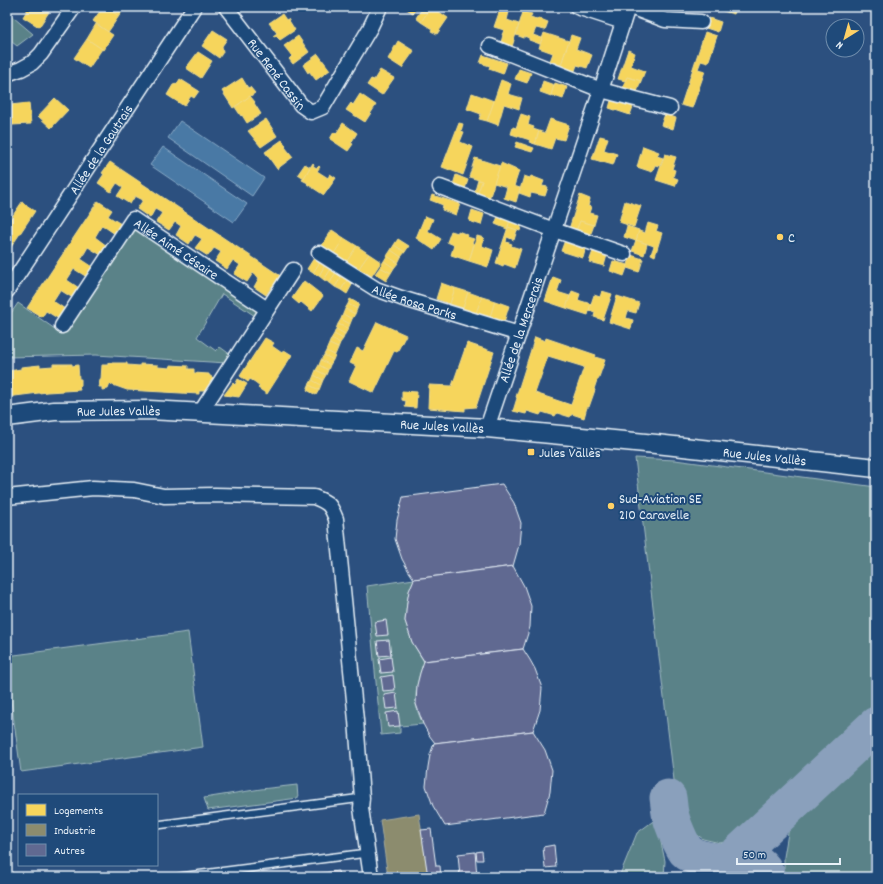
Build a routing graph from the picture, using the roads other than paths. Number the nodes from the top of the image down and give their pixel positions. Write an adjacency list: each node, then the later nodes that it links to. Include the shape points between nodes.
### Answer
1 (74, 7): 10 (street, via 41,54 27,66)
2 (194, 7): 18 (street, Allée de la Gautrais)
3 (226, 7): 4 (street, Rue René Cassin, via 301,104 311,112 323,107)
4 (380, 7)
5 (577, 7): 7 (street)
6 (629, 7): 7 (street, Allée de la Mercerais); 8 (street, Allée de la Mercerais, via 665,20)
7 (623, 22): 11 (street, Allée de la Mercerais)
8 (701, 22)
9 (490, 46): 11 (street)
10 (7, 74)
11 (601, 90): 12 (street); 14 (street, Allée de la Mercerais)
12 (670, 108)
13 (440, 187): 14 (street)
14 (554, 230): 16 (street); 21 (street, Allée de la Mercerais)
15 (319, 253): 21 (street, Allée Rosa Parks, via 376,289)
16 (624, 254)
17 (293, 270): 19 (street)
18 (7, 291)
19 (267, 309): 20 (street, Allée Aimé Césaire, via 134,219); 22 (street)
20 (62, 326)
21 (519, 334): 24 (street, Allée de la Mercerais)
22 (200, 413): 23 (street, Rue Jules Vallès, via 149,410 54,411); 24 (street, Rue Jules Vallès)
23 (7, 417)
24 (487, 428): 25 (street, Rue Jules Vallès)
25 (876, 468)
26 (7, 497): 27 (street, via 93,488 134,490 164,496 314,497 332,507 338,533)
27 (362, 798): 28 (lane); 29 (street, via 361,808)
28 (158, 825)
29 (368, 853): 30 (lane); 31 (street)
30 (180, 877)
31 (371, 877)

